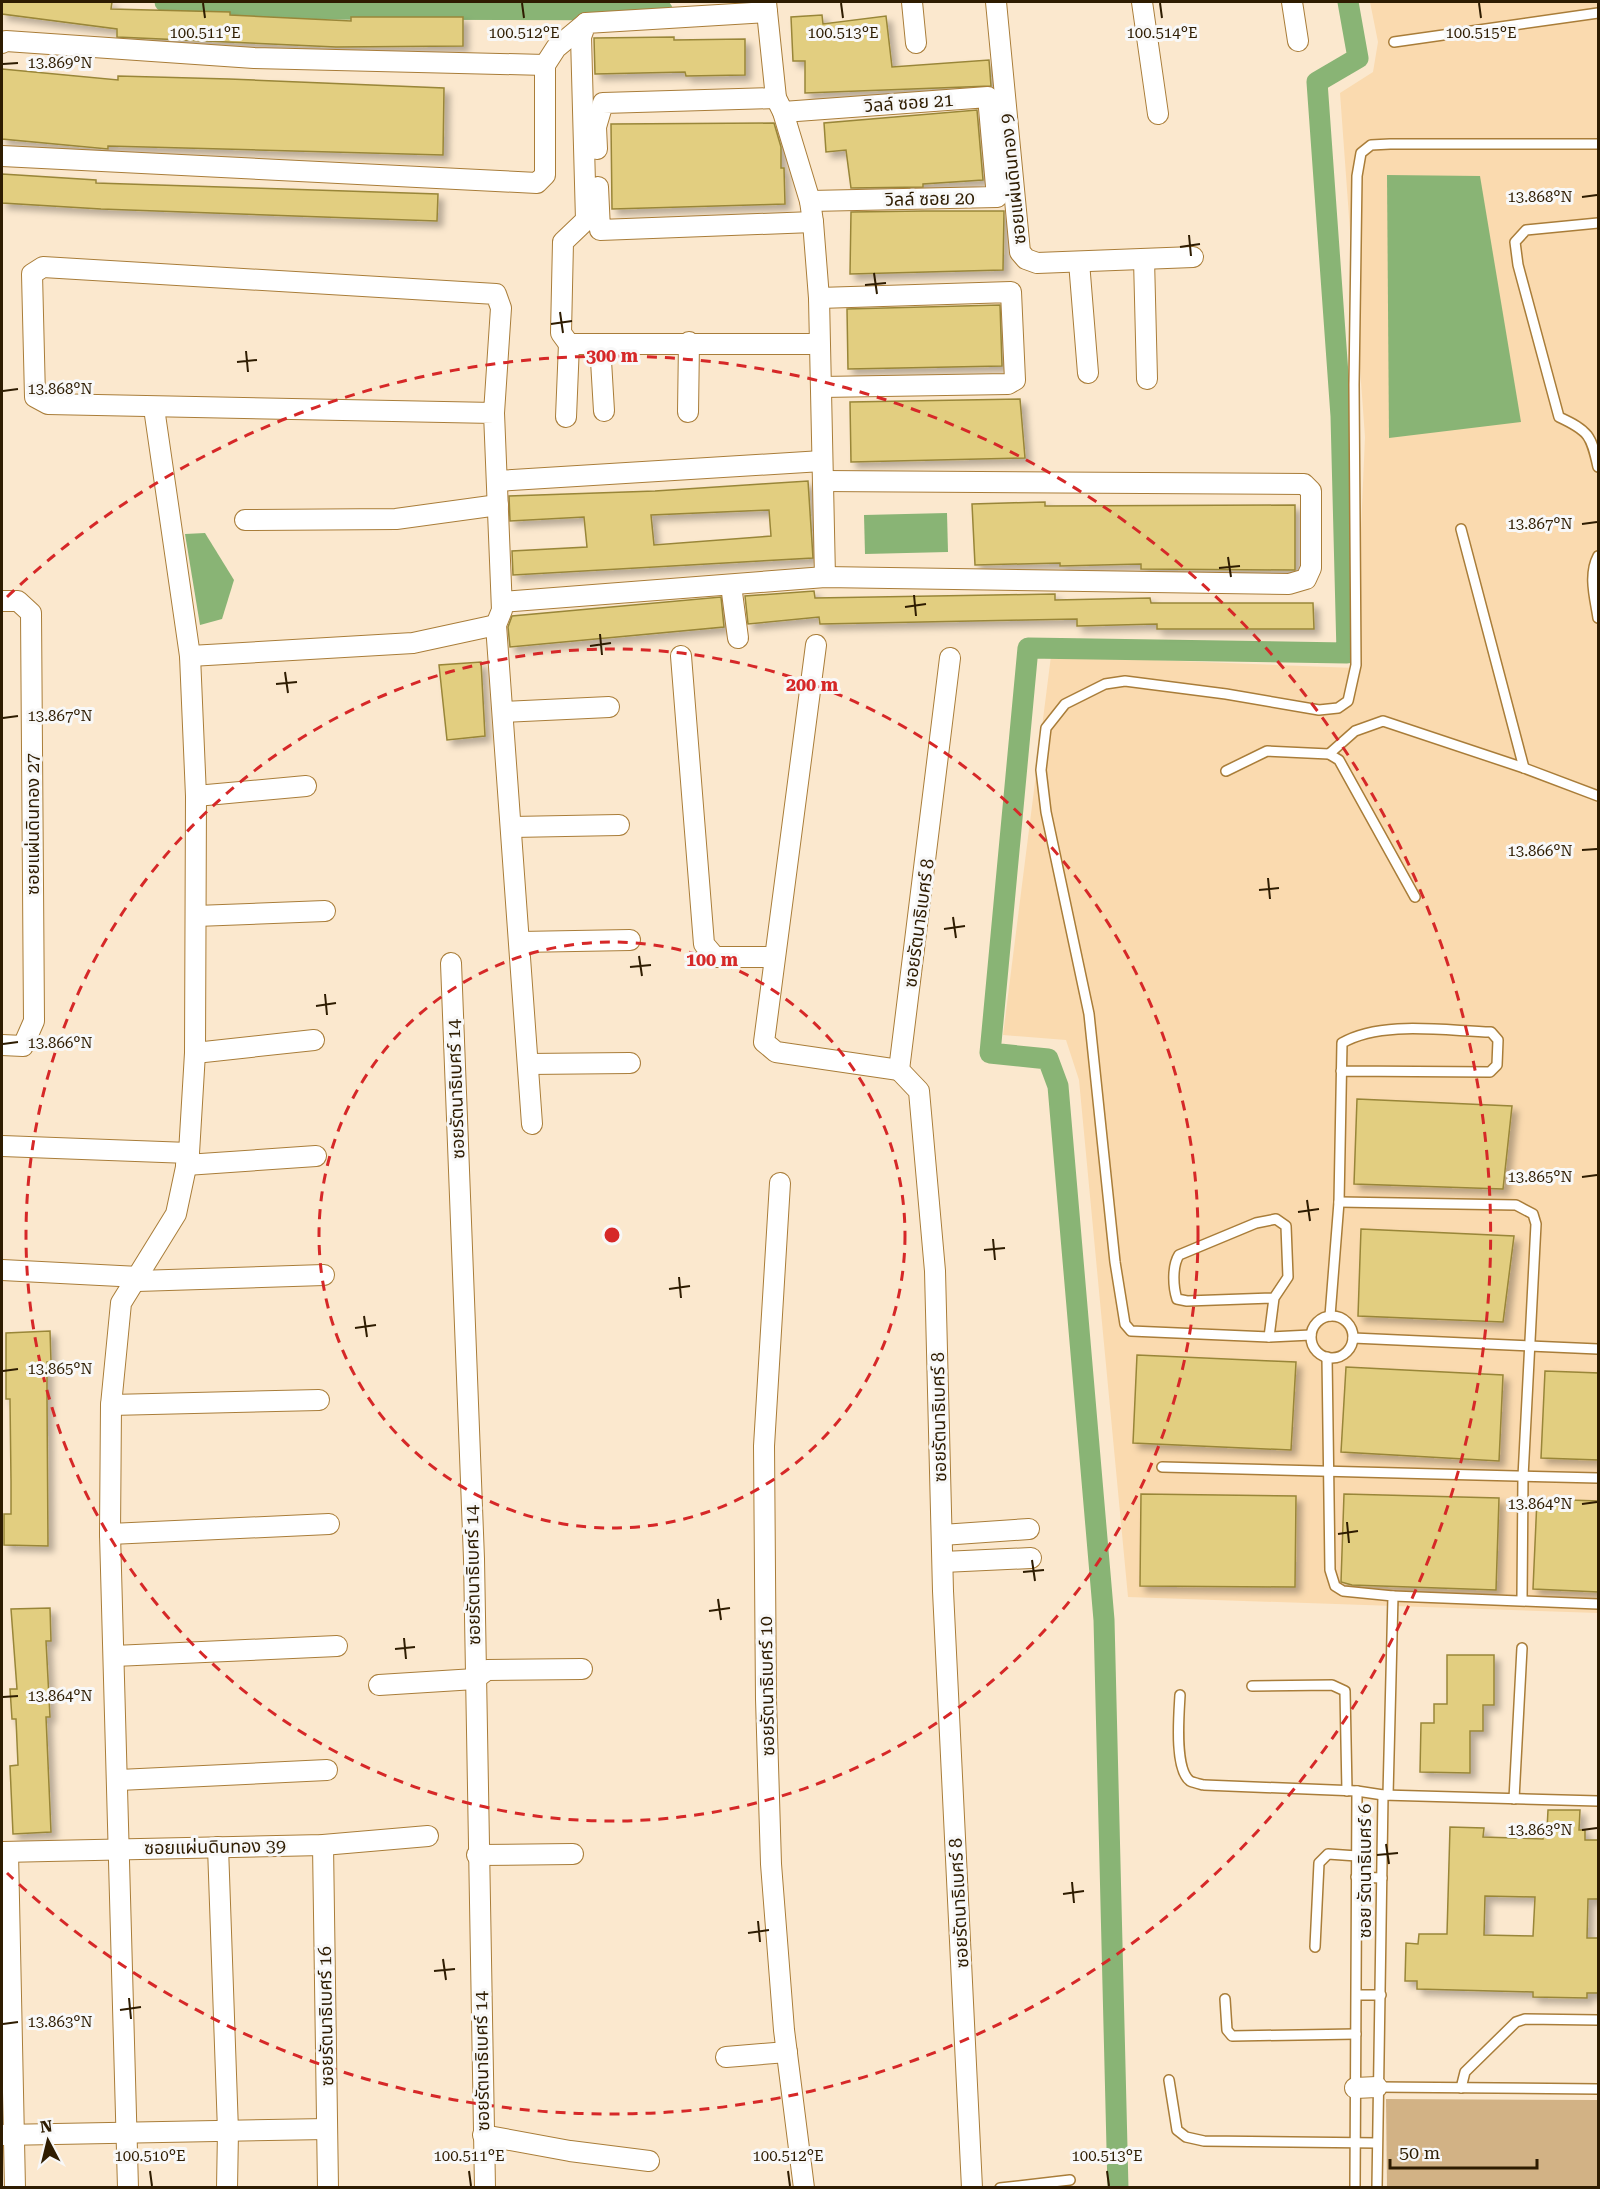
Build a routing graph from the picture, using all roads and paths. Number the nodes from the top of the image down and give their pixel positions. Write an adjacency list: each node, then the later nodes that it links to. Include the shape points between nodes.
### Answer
1 (912, 2): 11 (street)
2 (996, 2): 23 (street, ซอยแผ่นดินทอง 9, via 1020,252 1036,263)
3 (1142, 2): 14 (street)
4 (1292, 2): 8 (street)
5 (766, 7): 7 (street); 13 (street)
6 (1599, 13): 9 (lane)
7 (586, 23): 12 (street, via 556,48); 26 (street, via 581,37 586,220 563,242 561,333)
8 (1298, 41)
9 (1394, 42)
10 (2, 43): 12 (street, via 254,58)
11 (916, 43)
12 (545, 65): 17 (street, via 545,175 537,183)
13 (779, 105): 16 (street, วิลล์ ซอย 21, via 988,97); 18 (street); 19 (street, via 603,104 596,127 600,230)
14 (1158, 114)
15 (1599, 144): 91 (lane, via 1390,144 1371,145 1361,153 1357,177 1354,385 1356,665 1348,701 1338,708 1319,710 1125,681 1105,684 1065,704 1046,728 1041,770 1046,812 1089,1014 1125,1324 1131,1331)
16 (992, 145): 18 (street, วิลล์ ซอย 20, via 998,197)
17 (2, 156)
18 (810, 201): 19 (street)
19 (813, 222): 24 (street)
20 (1599, 223): 37 (lane, via 1526,230 1515,242 1559,417 1582,428 1592,439)
21 (1193, 257): 22 (street, ซอยแผ่นดินทอง 9)
22 (1144, 259): 23 (street, ซอยแผ่นดินทอง 9); 30 (street)
23 (1079, 262): 29 (street)
24 (819, 298): 31 (street); 31 (street, via 1011,292 1016,380 1008,384)
25 (689, 342): 27 (street); 28 (street); 34 (street)
26 (569, 344): 27 (street); 36 (street)
27 (600, 344): 33 (street)
28 (810, 344)
29 (1088, 373)
30 (1147, 379)
31 (821, 387): 38 (street)
32 (154, 408): 35 (street); 35 (street, via 48,405 35,397 32,274 43,267 496,294 501,308); 52 (street)
33 (604, 411)
34 (688, 412)
35 (494, 413): 39 (street)
36 (567, 417)
37 (1599, 467)
38 (823, 471): 39 (street); 44 (street); 44 (street, via 1304,484 1311,491 1311,568 1306,579 1289,584)
39 (496, 481): 40 (street)
40 (498, 505): 41 (street, via 396,519); 47 (street)
41 (245, 520)
42 (1461, 530): 58 (lane)
43 (1599, 556): 48 (lane, via 1593,566)
44 (825, 577): 45 (street)
45 (731, 585): 47 (street); 50 (street)
46 (2, 601): 73 (street, ซอยแผ่นดินทอง 27, via 18,601 31,613 34,1021 23,1046)
47 (502, 602): 49 (street)
48 (1599, 618)
49 (496, 626): 52 (street, via 413,643); 56 (street)
50 (738, 638)
51 (816, 645): 70 (street)
52 (190, 656): 61 (street)
53 (681, 656): 70 (street, via 704,944 715,957)
54 (950, 658): 77 (street, ซอยรัตนาธิเบศร์ 8)
55 (609, 707): 56 (street)
56 (504, 712): 64 (street)
57 (1329, 754): 58 (lane, via 1355,731 1383,721); 59 (lane, via 1267,751); 65 (lane, via 1339,760)
58 (1524, 768): 62 (lane)
59 (1226, 771)
60 (306, 786): 61 (street)
61 (196, 796): 67 (street)
62 (1599, 796)
63 (620, 825): 64 (street)
64 (512, 827): 69 (street)
65 (1415, 897)
66 (325, 911): 67 (street)
67 (196, 916): 74 (street)
68 (630, 940): 69 (street)
69 (520, 942): 76 (street)
70 (774, 957): 77 (street, via 764,1042 776,1052)
71 (451, 963): 115 (street, ซอยรัตนาธิเบศร์ 14, via 474,1559)
72 (314, 1040): 74 (street)
73 (2, 1045)
74 (195, 1053): 82 (street)
75 (630, 1063): 76 (street)
76 (528, 1064): 79 (street)
77 (899, 1070): 105 (street, ซอยรัตนาธิเบศร์ 8, via 919,1090 935,1271)
78 (1341, 1071): 78 (lane, via 1490,1072 1497,1065 1498,1040 1491,1032 1381,1029 1342,1042); 84 (lane)
79 (532, 1124)
80 (2, 1146): 82 (street)
81 (315, 1156): 82 (street)
82 (188, 1159): 87 (street, via 176,1214)
83 (780, 1183): 142 (street, ซอยรัตนาธิเบศร์ 10, via 764,1469 771,1863)
84 (1339, 1202): 89 (lane); 93 (lane, via 1516,1205 1533,1214 1536,1224)
85 (2, 1270): 87 (street)
86 (324, 1275): 87 (street)
87 (138, 1279): 97 (street, via 121,1303)
88 (1274, 1298): 88 (lane, via 1288,1277 1289,1268 1286,1226 1276,1219 1256,1223 1179,1255 1176,1260 1177,1299); 91 (lane)
89 (1330, 1316): 90 (lane, via 1317,1322); 92 (lane, via 1344,1320 1353,1331)
90 (1311, 1335): 91 (lane); 95 (lane, via 1315,1349)
91 (1269, 1337)
92 (1353, 1338): 93 (lane); 95 (lane, via 1347,1352)
93 (1531, 1345): 94 (lane); 100 (lane)
94 (1599, 1349)
95 (1327, 1357): 99 (lane)
96 (319, 1400): 97 (street)
97 (111, 1405): 104 (street)
98 (1162, 1467): 99 (lane)
99 (1330, 1470): 100 (lane); 108 (lane, via 1327,1532 1335,1586 1343,1591)
100 (1523, 1476): 101 (lane); 109 (lane)
101 (1599, 1478)
102 (329, 1524): 104 (street)
103 (1029, 1529): 105 (street)
104 (110, 1534): 113 (street)
105 (942, 1535): 107 (street, ซอยรัตนาธิเบศร์ 8)
106 (1031, 1557): 107 (street)
107 (943, 1562): 164 (street, ซอยรัตนาธิเบศร์ 8)
108 (1393, 1596): 109 (lane); 123 (lane)
109 (1522, 1599): 110 (lane)
110 (1599, 1604)
111 (337, 1646): 113 (street)
112 (1522, 1648): 124 (lane)
113 (114, 1656): 120 (street)
114 (582, 1669): 115 (street, via 487,1670)
115 (475, 1679): 116 (street); 132 (street, ซอยรัตนาธิเบศร์ 14)
116 (379, 1685)
117 (1252, 1686): 121 (lane, via 1332,1685 1345,1691)
118 (1179, 1695): 121 (lane, via 1180,1752 1185,1774 1191,1781 1204,1785)
119 (327, 1770): 120 (street)
120 (119, 1780): 129 (street)
121 (1347, 1791): 122 (lane)
122 (1358, 1791): 123 (lane, ซอย รัตนาธิเบศร์ 6); 133 (lane, ซอย รัตนาธิเบศร์ 6)
123 (1385, 1795): 124 (lane); 135 (lane, ซอย รัตนาธิเบศร์ 6)
124 (1514, 1799): 125 (lane)
125 (1599, 1801)
126 (428, 1836): 127 (street, ซอยแผ่นดินทอง 39)
127 (322, 1845): 128 (street, ซอยแผ่นดินทอง 39); 149 (street, ซอยรัตนาธิเบศร์ 16)
128 (218, 1847): 129 (street, ซอยแผ่นดินทอง 39); 150 (street)
129 (120, 1849): 130 (street, ซอยแผ่นดินทอง 39); 151 (street)
130 (5, 1852): 152 (street)
131 (573, 1854): 132 (street)
132 (477, 1855): 153 (street, ซอยรัตนาธิเบศร์ 14)
133 (1357, 1856): 134 (lane, ซอย รัตนาธิเบศร์ 6); 136 (lane, via 1328,1854 1319,1863)
134 (1356, 1876): 135 (lane); 137 (lane, ซอย รัตนาธิเบศร์ 6)
135 (1382, 1878): 138 (lane, ซอย รัตนาธิเบศร์ 6)
136 (1315, 1947)
137 (1357, 1995): 138 (lane); 141 (lane, ซอย รัตนาธิเบศร์ 6)
138 (1381, 1995): 145 (lane, ซอย รัตนาธิเบศร์ 6)
139 (1225, 1999): 141 (lane, via 1227,2030 1232,2036)
140 (1599, 2020): 147 (lane, via 1516,2022 1465,2072)
141 (1356, 2034): 146 (lane, ซอย รัตนาธิเบศร์ 6)
142 (787, 2052): 143 (street); 163 (street, ซอยรัตนาธิเบศร์ 10)
143 (726, 2057)
144 (1169, 2080): 154 (lane, via 1177,2130 1186,2137 1204,2141)
145 (1377, 2086): 146 (street); 147 (lane); 155 (lane, ซอย รัตนาธิเบศร์ 6)
146 (1355, 2088): 154 (lane, ซอย รัตนาธิเบศร์ 6)
147 (1461, 2088): 148 (lane)
148 (1599, 2089)
149 (327, 2129): 150 (street); 161 (street, ซอยรัตนาธิเบศร์ 16)
150 (228, 2131): 151 (street); 160 (street)
151 (128, 2132): 152 (street); 159 (street)
152 (8, 2135): 158 (street)
153 (483, 2135): 156 (street); 162 (street, ซอยรัตนาธิเบศร์ 14)
154 (1355, 2142): 155 (lane); 166 (lane, ซอย รัตนาธิเบศร์ 6)
155 (1377, 2143): 167 (lane, ซอย รัตนาธิเบศร์ 6)
156 (649, 2161)
157 (1071, 2180): 165 (lane)
158 (15, 2187)
159 (128, 2187)
160 (227, 2187)
161 (328, 2187)
162 (485, 2187)
163 (804, 2187)
164 (972, 2187)
165 (1000, 2187)
166 (1355, 2187)
167 (1377, 2187)

